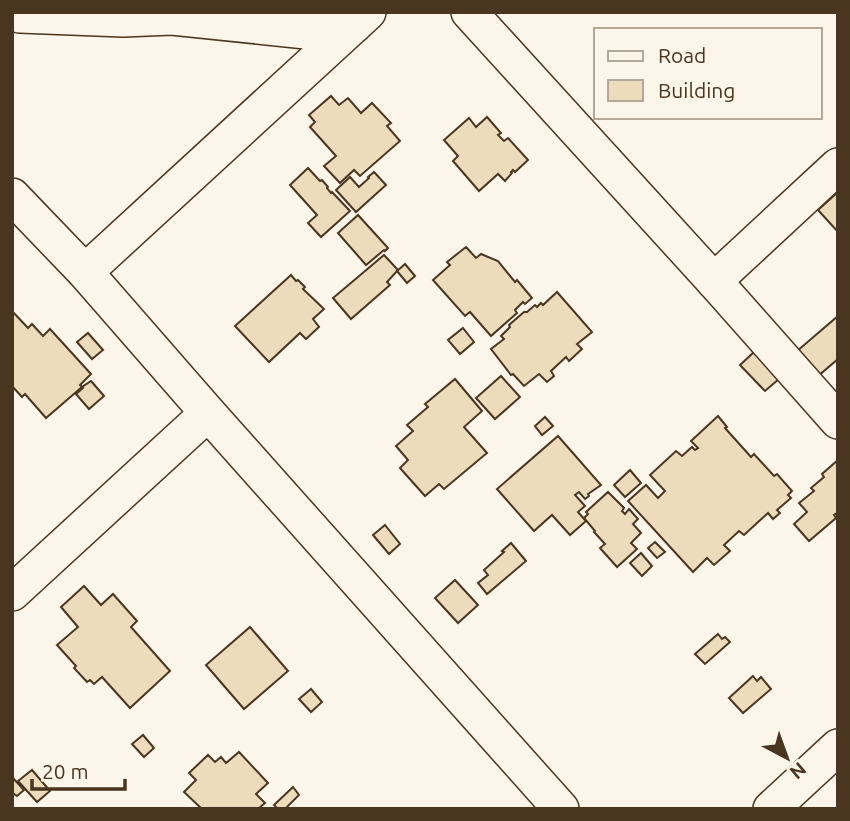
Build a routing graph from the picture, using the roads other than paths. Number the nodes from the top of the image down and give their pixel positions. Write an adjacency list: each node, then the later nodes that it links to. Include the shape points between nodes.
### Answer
1 (469, 12): 7 (street)
2 (20, 15): 3 (street, via 172,17 306,31)
3 (361, 19): 6 (street)
4 (838, 166): 7 (street)
5 (12, 196): 6 (street)
6 (85, 272): 8 (street)
7 (714, 281): 9 (street)
8 (208, 413): 10 (street); 12 (street)
9 (838, 421)
10 (12, 593)
11 (838, 747): 13 (street)
12 (561, 809)
13 (771, 809)

